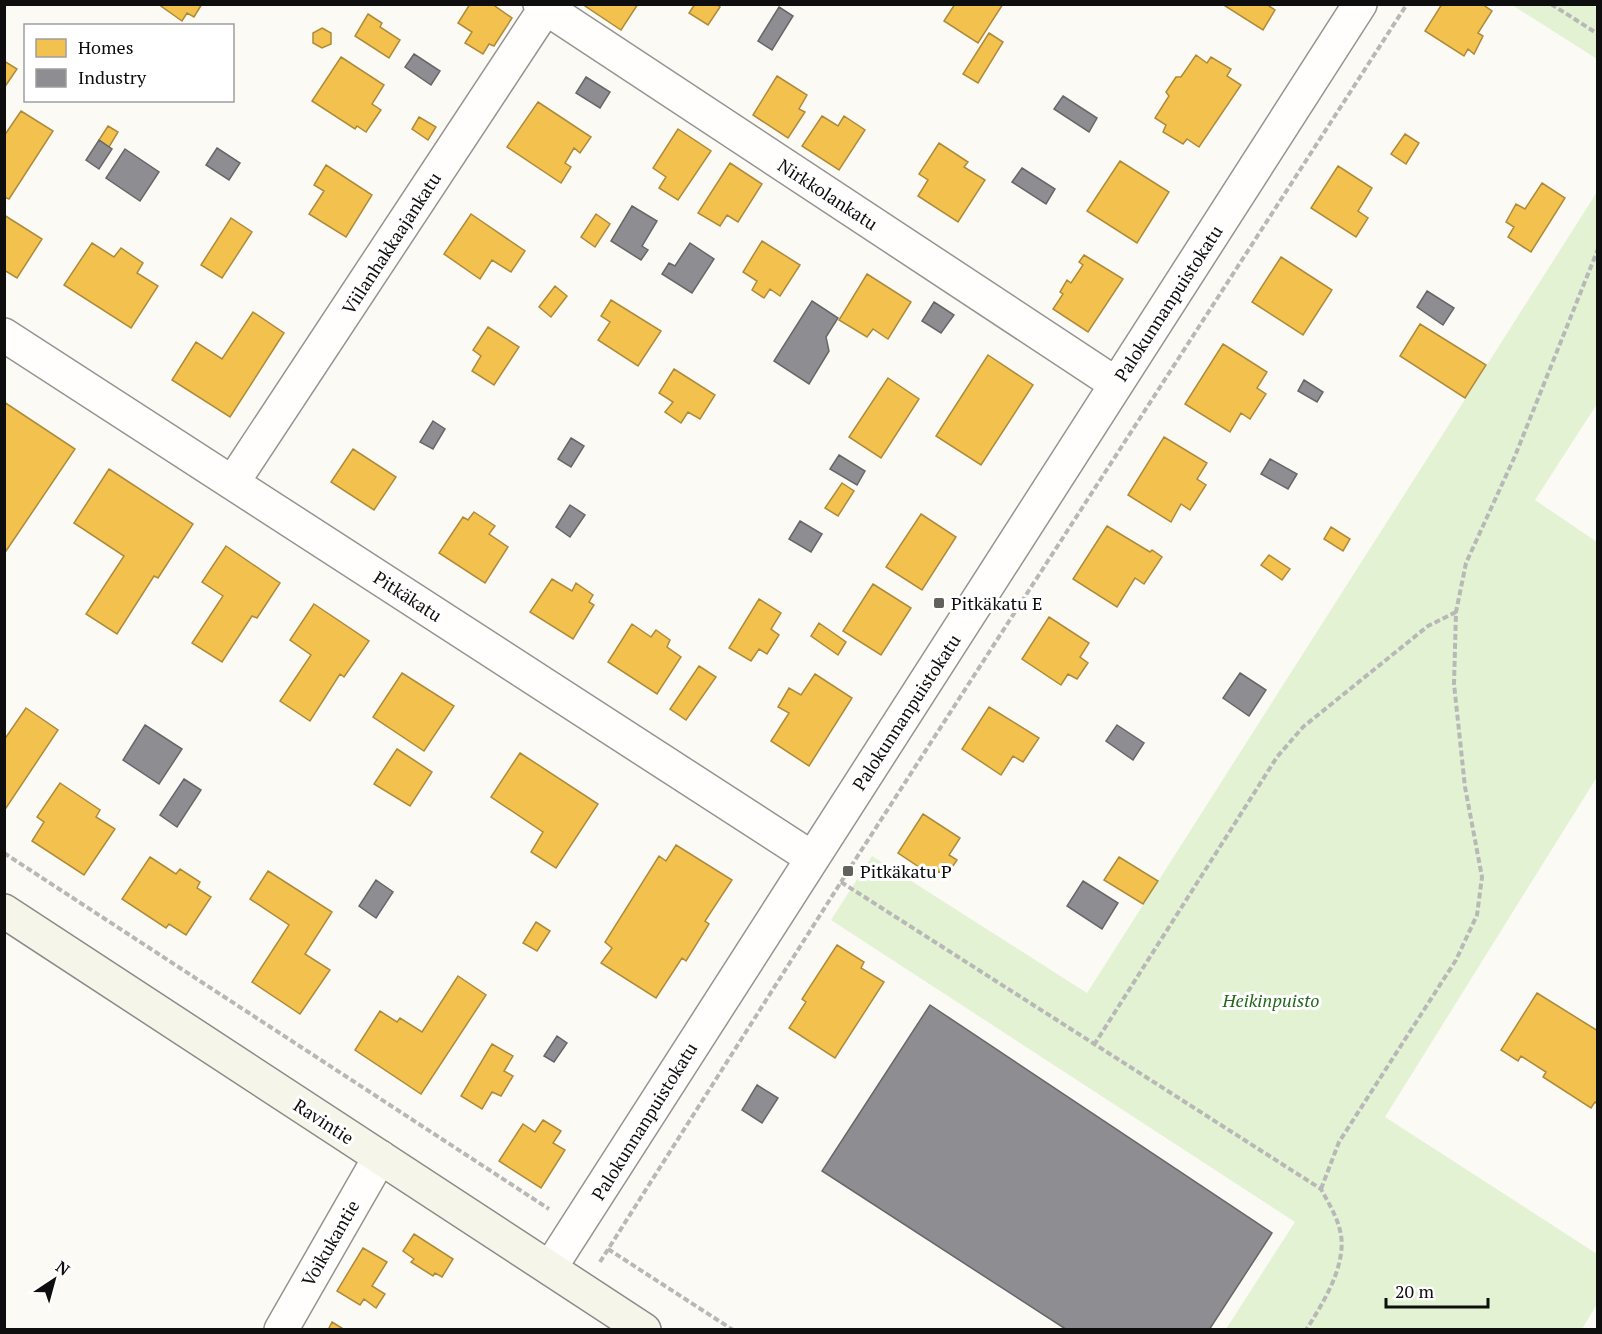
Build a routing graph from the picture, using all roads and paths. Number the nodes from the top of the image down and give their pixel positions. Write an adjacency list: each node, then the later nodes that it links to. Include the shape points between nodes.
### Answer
1 (1360, 4): 8 (street, Palokunnanpuistokatu)
2 (1407, 4): 13 (path)
3 (1551, 4): 5 (path)
4 (545, 6): 8 (street, Nirkkolankatu); 9 (street, Viilanhakkaajankatu)
5 (1598, 34)
6 (1598, 249): 10 (path, via 1515,456 1466,564)
7 (4, 335): 9 (street, Pitkäkatu)
8 (1116, 384): 12 (street, Palokunnanpuistokatu)
9 (233, 482): 12 (street, Pitkäkatu)
10 (1456, 612): 15 (path, via 1428,626 1312,720 1276,757); 17 (path, via 1454,684 1465,787 1482,878 1477,915 1456,960 1339,1142)
11 (4, 853): 18 (path)
12 (812, 858): 18 (street, Palokunnanpuistokatu)
13 (841, 882): 15 (path); 19 (path)
14 (4, 911): 16 (main road, Ravintie)
15 (1094, 1046): 17 (path)
16 (380, 1157): 20 (main road, Ravintie); 22 (street, Voikukantie)
17 (1321, 1189): 25 (path, via 1341,1237 1337,1266 1321,1306)
18 (577, 1227): 19 (path); 20 (street, Palokunnanpuistokatu)
19 (609, 1249): 21 (path); 24 (path)
20 (550, 1268): 21 (main road, Ravintie)
21 (583, 1289): 23 (main road, Ravintie)
22 (281, 1329)
23 (644, 1329)
24 (733, 1329)
25 (1306, 1329)

